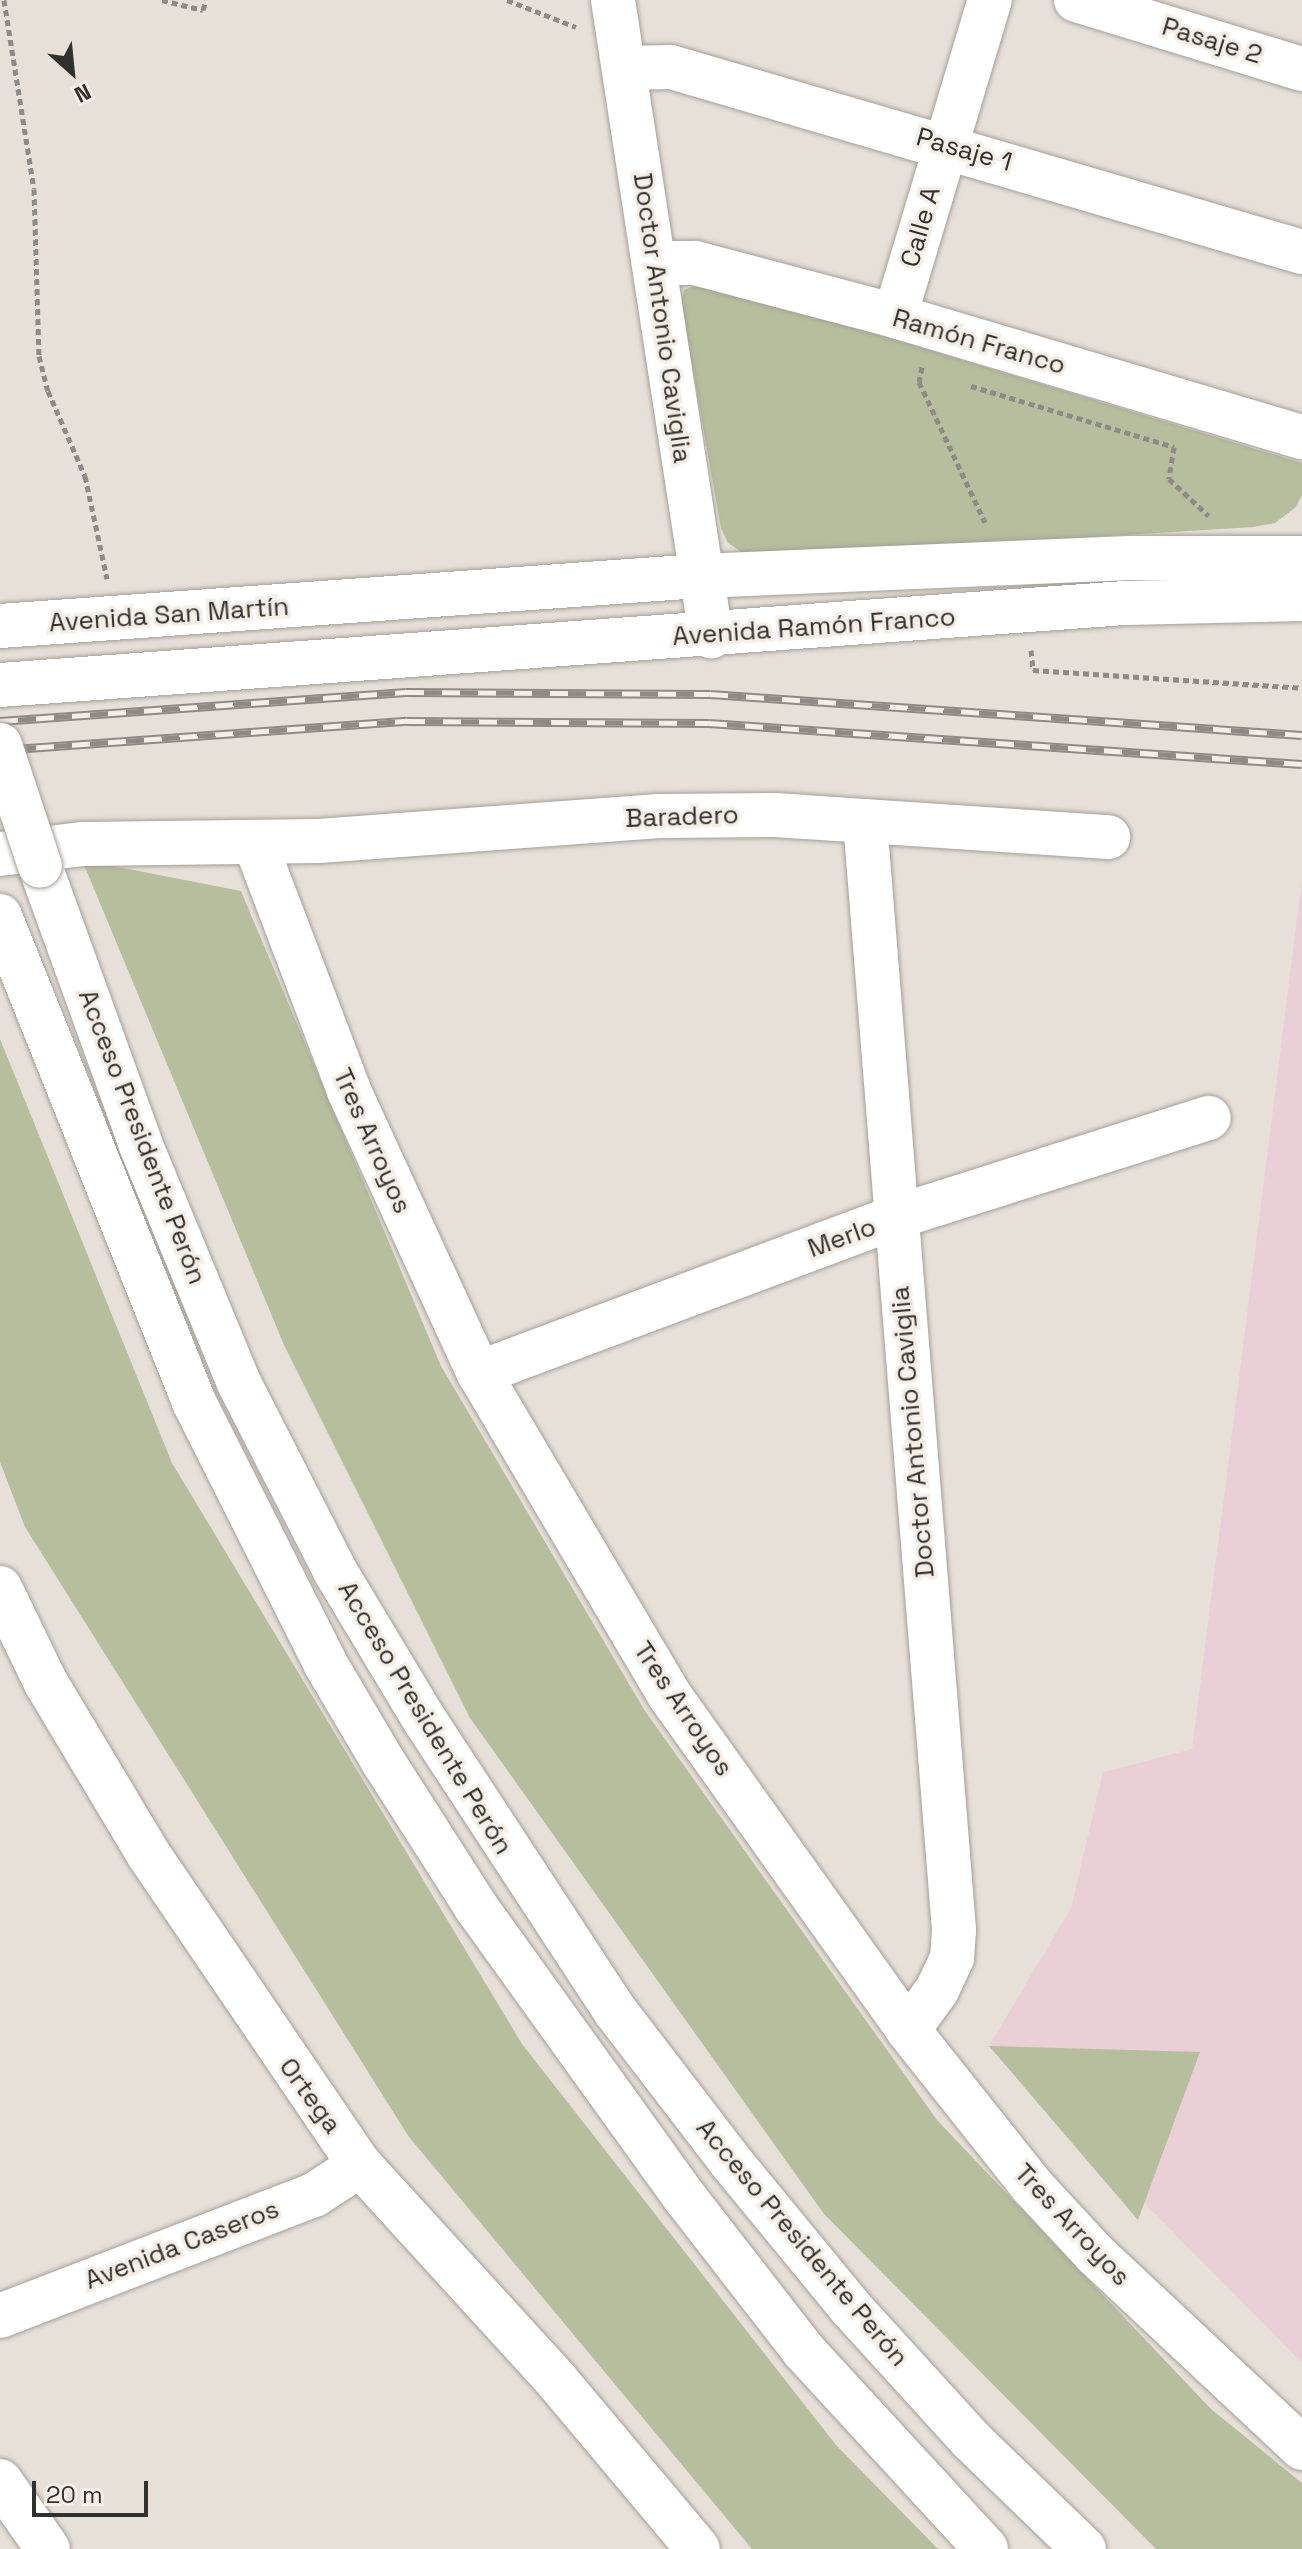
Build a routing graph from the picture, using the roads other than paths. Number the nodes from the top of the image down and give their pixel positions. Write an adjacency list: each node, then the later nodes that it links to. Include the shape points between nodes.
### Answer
1 (613, 0): 4 (main road, Doctor Antonio Caviglia)
2 (990, 0): 6 (main road, Calle A)
3 (1076, 0): 5 (main road, Pasaje 2)
4 (624, 68): 6 (main road, Pasaje 1, via 671,67); 8 (main road, Doctor Antonio Caviglia)
5 (1302, 69)
6 (945, 144): 7 (main road, Pasaje 1); 9 (main road, Calle A)
7 (1302, 252)
8 (654, 263): 9 (main road, Ramón Franco, via 695,263); 12 (main road, Doctor Antonio Caviglia)
9 (895, 316): 10 (main road, Ramón Franco)
10 (1302, 437)
11 (1302, 558): 12 (main road, Avenida Ramón Franco, via 1130,558)
12 (700, 576): 14 (main road, Avenida Ramón Franco); 17 (main road, Doctor Antonio Caviglia)
13 (1302, 599): 17 (main road, Avenida Ramón Franco, via 1199,599)
14 (338, 604): 15 (main road, Avenida San Martín)
15 (120, 618): 16 (main road, Avenida San Martín); 18 (main road)
16 (0, 626)
17 (711, 636): 18 (main road, Avenida Ramón Franco)
18 (124, 675): 19 (main road)
19 (0, 685)
20 (0, 745): 24 (main road, Acceso Presidente Perón, bridge)
21 (865, 821): 22 (main road, Baradero); 23 (main road, Baradero, via 659,816); 27 (main road, Doctor Antonio Caviglia)
22 (1108, 837)
23 (255, 843): 24 (main road, Baradero, via 83,844); 28 (main road, Tres Arroyos, via 349,1091)
24 (20, 860): 38 (main road, Acceso Presidente Perón, via 239,1383 335,1571 424,1719 616,2012 731,2162 850,2307 951,2418)
25 (0, 916): 37 (main road, Acceso Presidente Perón, via 194,1402 325,1663 384,1763 476,1907 686,2199 804,2351)
26 (1209, 1118): 27 (main road, Merlo)
27 (896, 1217): 28 (main road, Merlo); 30 (main road, Doctor Antonio Caviglia, via 954,1930 952,1958 942,1980)
28 (479, 1373): 30 (main road, Tres Arroyos, via 670,1696)
29 (0, 1588): 31 (main road, Ortega, via 46,1683 149,1855)
30 (908, 2030): 33 (main road, Tres Arroyos, via 1032,2186 1095,2254)
31 (360, 2165): 32 (main road, Avenida Caseros, via 314,2195); 36 (main road, Ortega, via 557,2381)
32 (0, 2316)
33 (1302, 2448)
34 (0, 2481): 35 (main road)
35 (48, 2549)
36 (698, 2549)
37 (986, 2549)
38 (1084, 2549)

